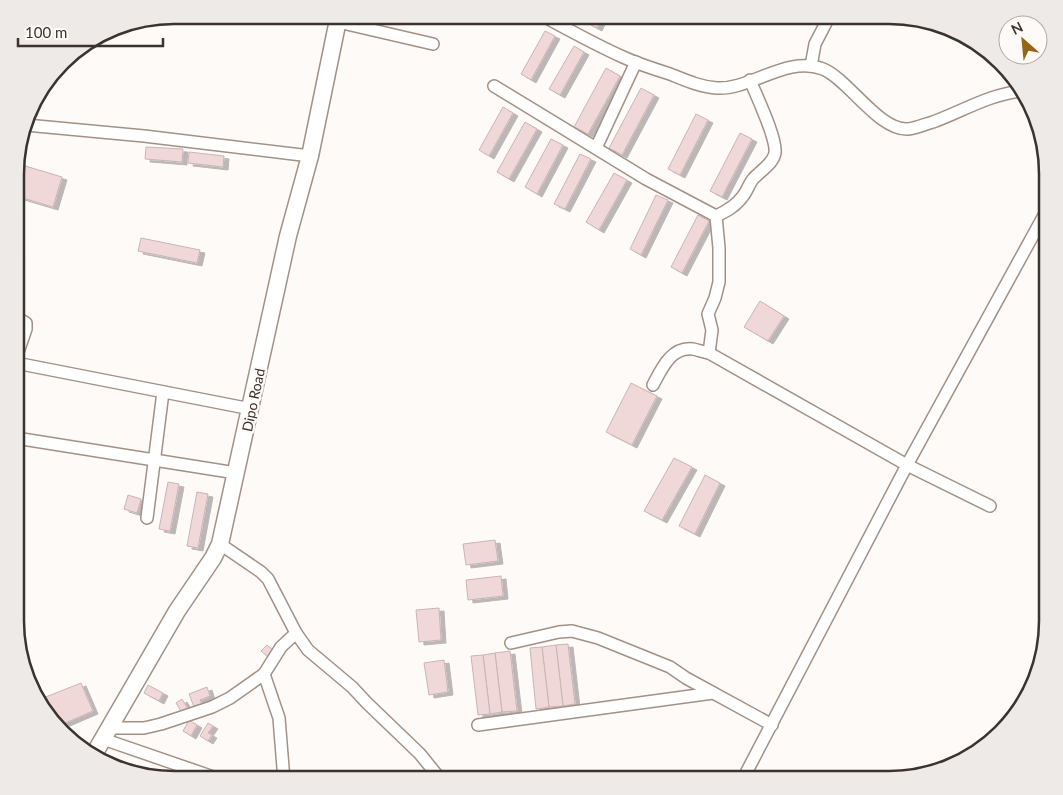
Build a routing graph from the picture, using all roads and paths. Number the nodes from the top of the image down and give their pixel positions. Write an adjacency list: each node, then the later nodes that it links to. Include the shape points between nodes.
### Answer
1 (338, 24): 12 (main road, Dipo Road)
2 (358, 24): 5 (street)
3 (558, 24): 6 (street)
4 (825, 24): 7 (street, via 815,44)
5 (433, 44)
6 (636, 62): 8 (street, via 703,86 718,88); 11 (street)
7 (811, 66): 8 (street, via 792,66); 9 (street, via 833,75 873,112 906,129 951,115 988,98)
8 (750, 80): 13 (street, via 770,130 775,153 742,198 732,208)
9 (1015, 92)
10 (32, 126): 12 (street)
11 (596, 148): 11 (street, via 524,103 494,86 511,96); 13 (street)
12 (310, 156): 21 (main road, Dipo Road, via 288,236)
13 (716, 216): 17 (street, via 719,282 708,314 712,330)
14 (1039, 224): 24 (street)
15 (24, 322): 16 (street)
16 (24, 335)
17 (708, 354): 19 (street, via 690,348 676,353 661,367); 24 (street)
18 (24, 365): 20 (street)
19 (653, 385)
20 (163, 392): 21 (street); 23 (street)
21 (251, 409): 25 (main road, Dipo Road)
22 (24, 439): 23 (street)
23 (154, 460): 25 (street); 27 (street)
24 (907, 465): 26 (street); 33 (street)
25 (236, 473): 28 (main road, Dipo Road)
26 (990, 506)
27 (146, 518)
28 (220, 544): 29 (street, via 268,579); 35 (main road, Dipo Road)
29 (296, 633): 31 (street, via 281,647); 39 (street, via 308,650 352,687)
30 (511, 643): 32 (street, via 572,631 670,667)
31 (264, 674): 35 (street, via 212,707 161,724); 38 (street, via 279,718)
32 (713, 693): 33 (street); 34 (street)
33 (772, 725): 40 (street)
34 (478, 726)
35 (106, 733): 36 (main road, Dipo Road); 37 (street)
36 (96, 750)
37 (200, 771)
38 (283, 771)
39 (434, 771)
40 (747, 771)

